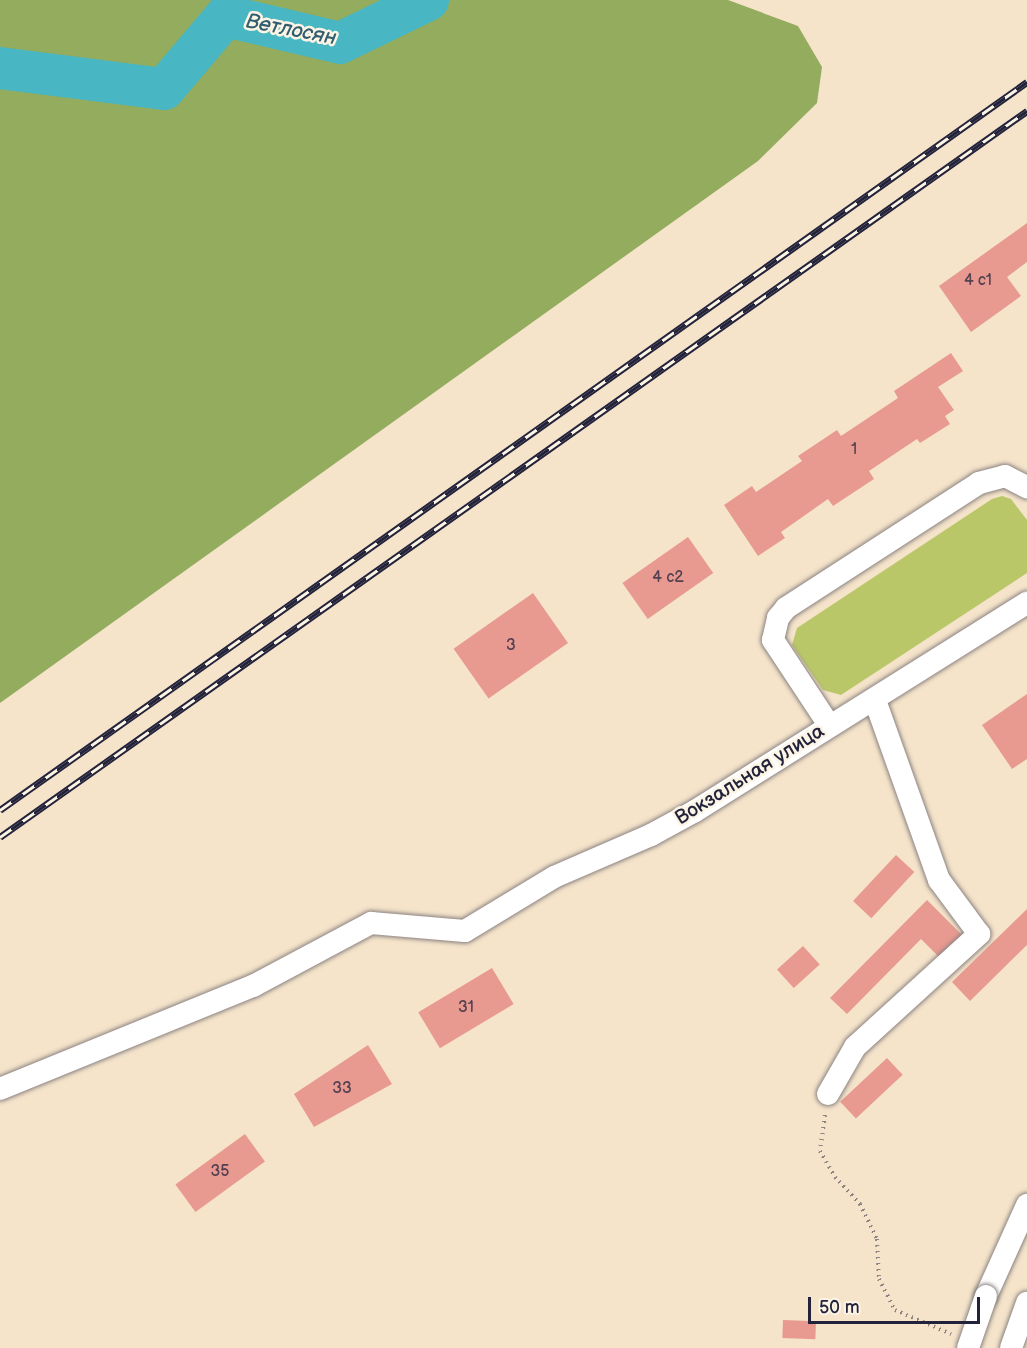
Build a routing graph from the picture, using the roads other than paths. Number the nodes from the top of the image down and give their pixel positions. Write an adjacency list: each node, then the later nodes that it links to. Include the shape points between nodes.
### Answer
1 (1027, 488): 4 (street, via 1005,476 979,483 786,608 778,618 773,640)
2 (1027, 603): 3 (street, Вокзальная улица)
3 (875, 700): 4 (street, Вокзальная улица); 6 (street, via 939,880 979,934 855,1047)
4 (829, 725): 5 (street, Вокзальная улица, via 695,811 651,835 554,877 465,931 371,923 253,986)
5 (0, 1089)
6 (828, 1094)
7 (1027, 1204): 9 (street, bridge)
8 (1026, 1306): 10 (street)
9 (965, 1343)
10 (1011, 1348)

